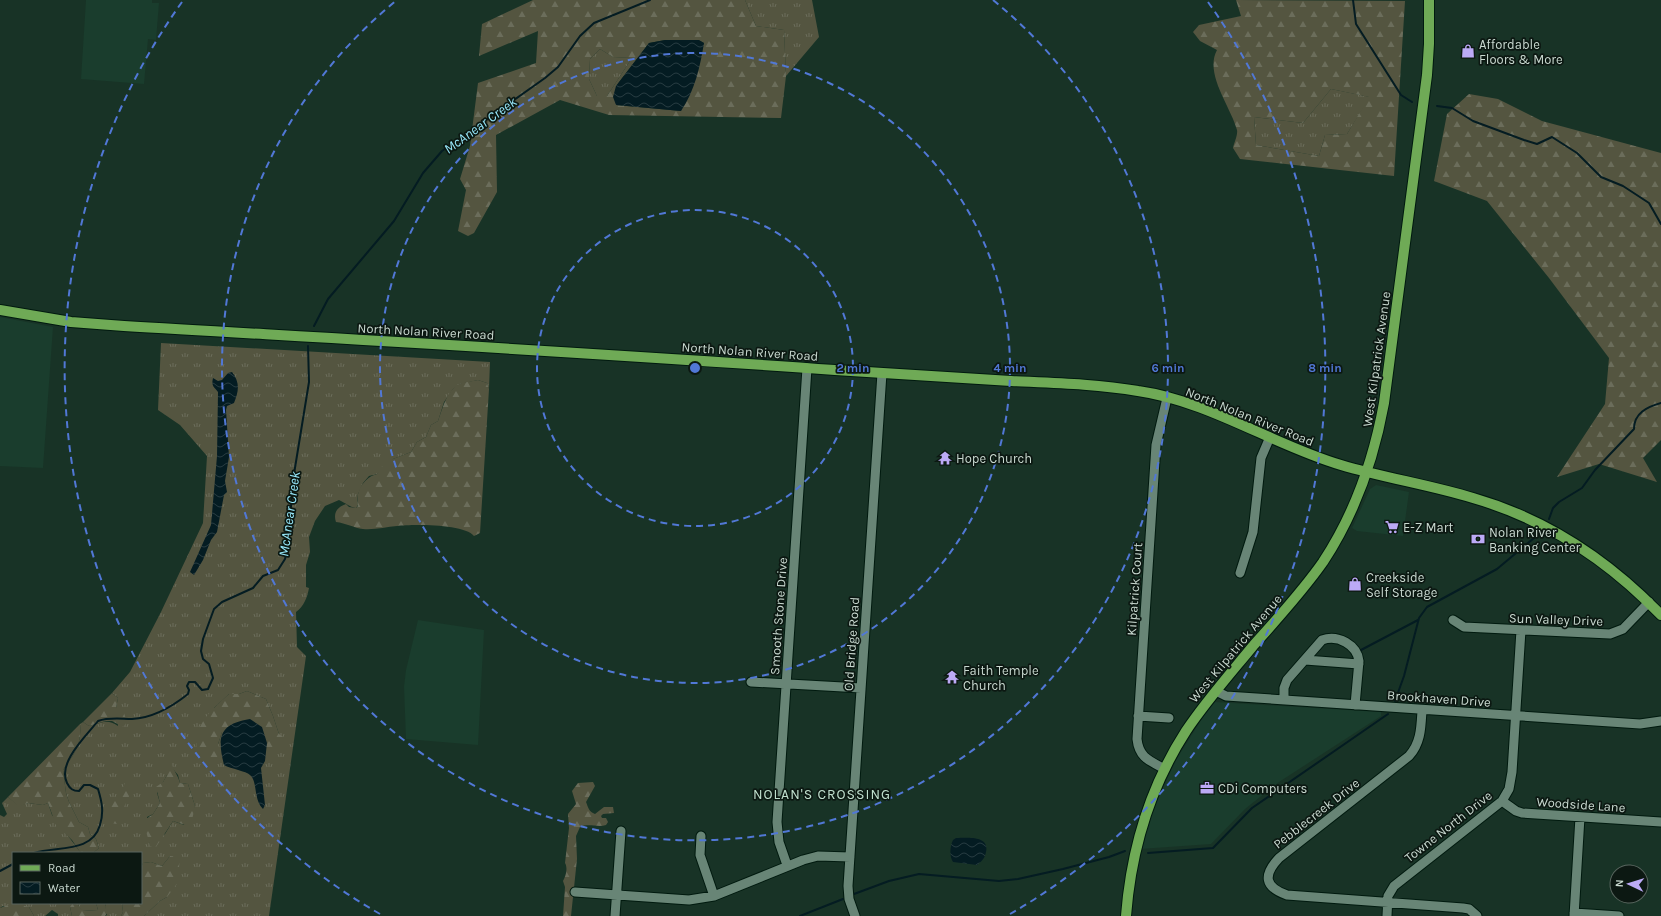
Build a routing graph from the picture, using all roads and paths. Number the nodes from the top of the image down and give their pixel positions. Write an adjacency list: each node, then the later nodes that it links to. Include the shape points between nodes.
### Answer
1 (1429, 0): 7 (main road, West Kilpatrick Avenue, via 1427,75 1385,395 1377,439)
2 (0, 310): 3 (main road, North Nolan River Road, via 71,322 116,326)
3 (807, 368): 4 (main road, North Nolan River Road); 16 (street, Smooth Stone Drive)
4 (882, 373): 5 (main road, North Nolan River Road, via 1086,386 1138,391); 17 (street, Old Bridge Road)
5 (1167, 398): 6 (main road, North Nolan River Road); 22 (street, Kilpatrick Court, via 1156,444)
6 (1270, 437): 7 (main road, North Nolan River Road, via 1329,461); 8 (street, via 1261,458 1253,532)
7 (1366, 472): 9 (main road, North Nolan River Road, via 1468,496 1538,523 1596,557); 18 (main road, West Kilpatrick Avenue, via 1347,518 1323,562)
8 (1240, 573)
9 (1649, 602): 10 (main road, North Nolan River Road); 12 (street, Sun Valley Drive, via 1617,632 1596,634)
10 (1661, 615)
11 (1453, 620): 12 (street, Sun Valley Drive, via 1464,627)
12 (1521, 630): 23 (street, Towne North Drive)
13 (1304, 660): 14 (street); 14 (street, via 1322,640 1335,638 1355,648); 19 (street, via 1284,688)
14 (1359, 664): 20 (street)
15 (751, 682): 16 (street)
16 (786, 684): 17 (street); 33 (street, Smooth Stone Drive, via 777,822 778,842)
17 (861, 688): 32 (street, Old Bridge Road)
18 (1216, 691): 19 (street, Brookhaven Drive, via 1226,696); 26 (main road, West Kilpatrick Avenue, via 1185,733)
19 (1284, 700): 20 (street, Brookhaven Drive)
20 (1355, 705): 21 (street, Brookhaven Drive)
21 (1422, 710): 23 (street, Brookhaven Drive); 37 (street, Pebblecreek Drive, via 1420,736 1415,750 1279,858 1271,866 1269,874 1272,888 1287,895)
22 (1138, 716): 24 (street); 26 (street, Kilpatrick Court, via 1139,751)
23 (1515, 716): 25 (street, Brookhaven Drive, via 1643,724); 27 (street, Towne North Drive, via 1510,785)
24 (1169, 718)
25 (1661, 721)
26 (1165, 769): 41 (main road, West Kilpatrick Avenue, via 1138,842 1130,875)
27 (1502, 801): 28 (street, Woodside Lane, via 1522,813); 37 (street, Towne North Drive, via 1394,886 1388,896)
28 (1580, 817): 29 (street, Woodside Lane); 38 (street)
29 (1661, 822)
30 (621, 831): 35 (street)
31 (701, 836): 36 (street, via 700,855)
32 (850, 857): 33 (street, via 818,856); 40 (street, Old Bridge Road, via 848,894)
33 (787, 865): 36 (street)
34 (575, 892): 35 (street)
35 (616, 895): 36 (street, via 689,900); 39 (street)
36 (714, 896)
37 (1388, 902): 42 (street, Towne North Drive); 43 (street, Pebblecreek Drive, via 1463,908 1469,909)
38 (1574, 914): 44 (street)
39 (615, 916)
40 (855, 916)
41 (1126, 916)
42 (1387, 916)
43 (1477, 916)
44 (1619, 916)

